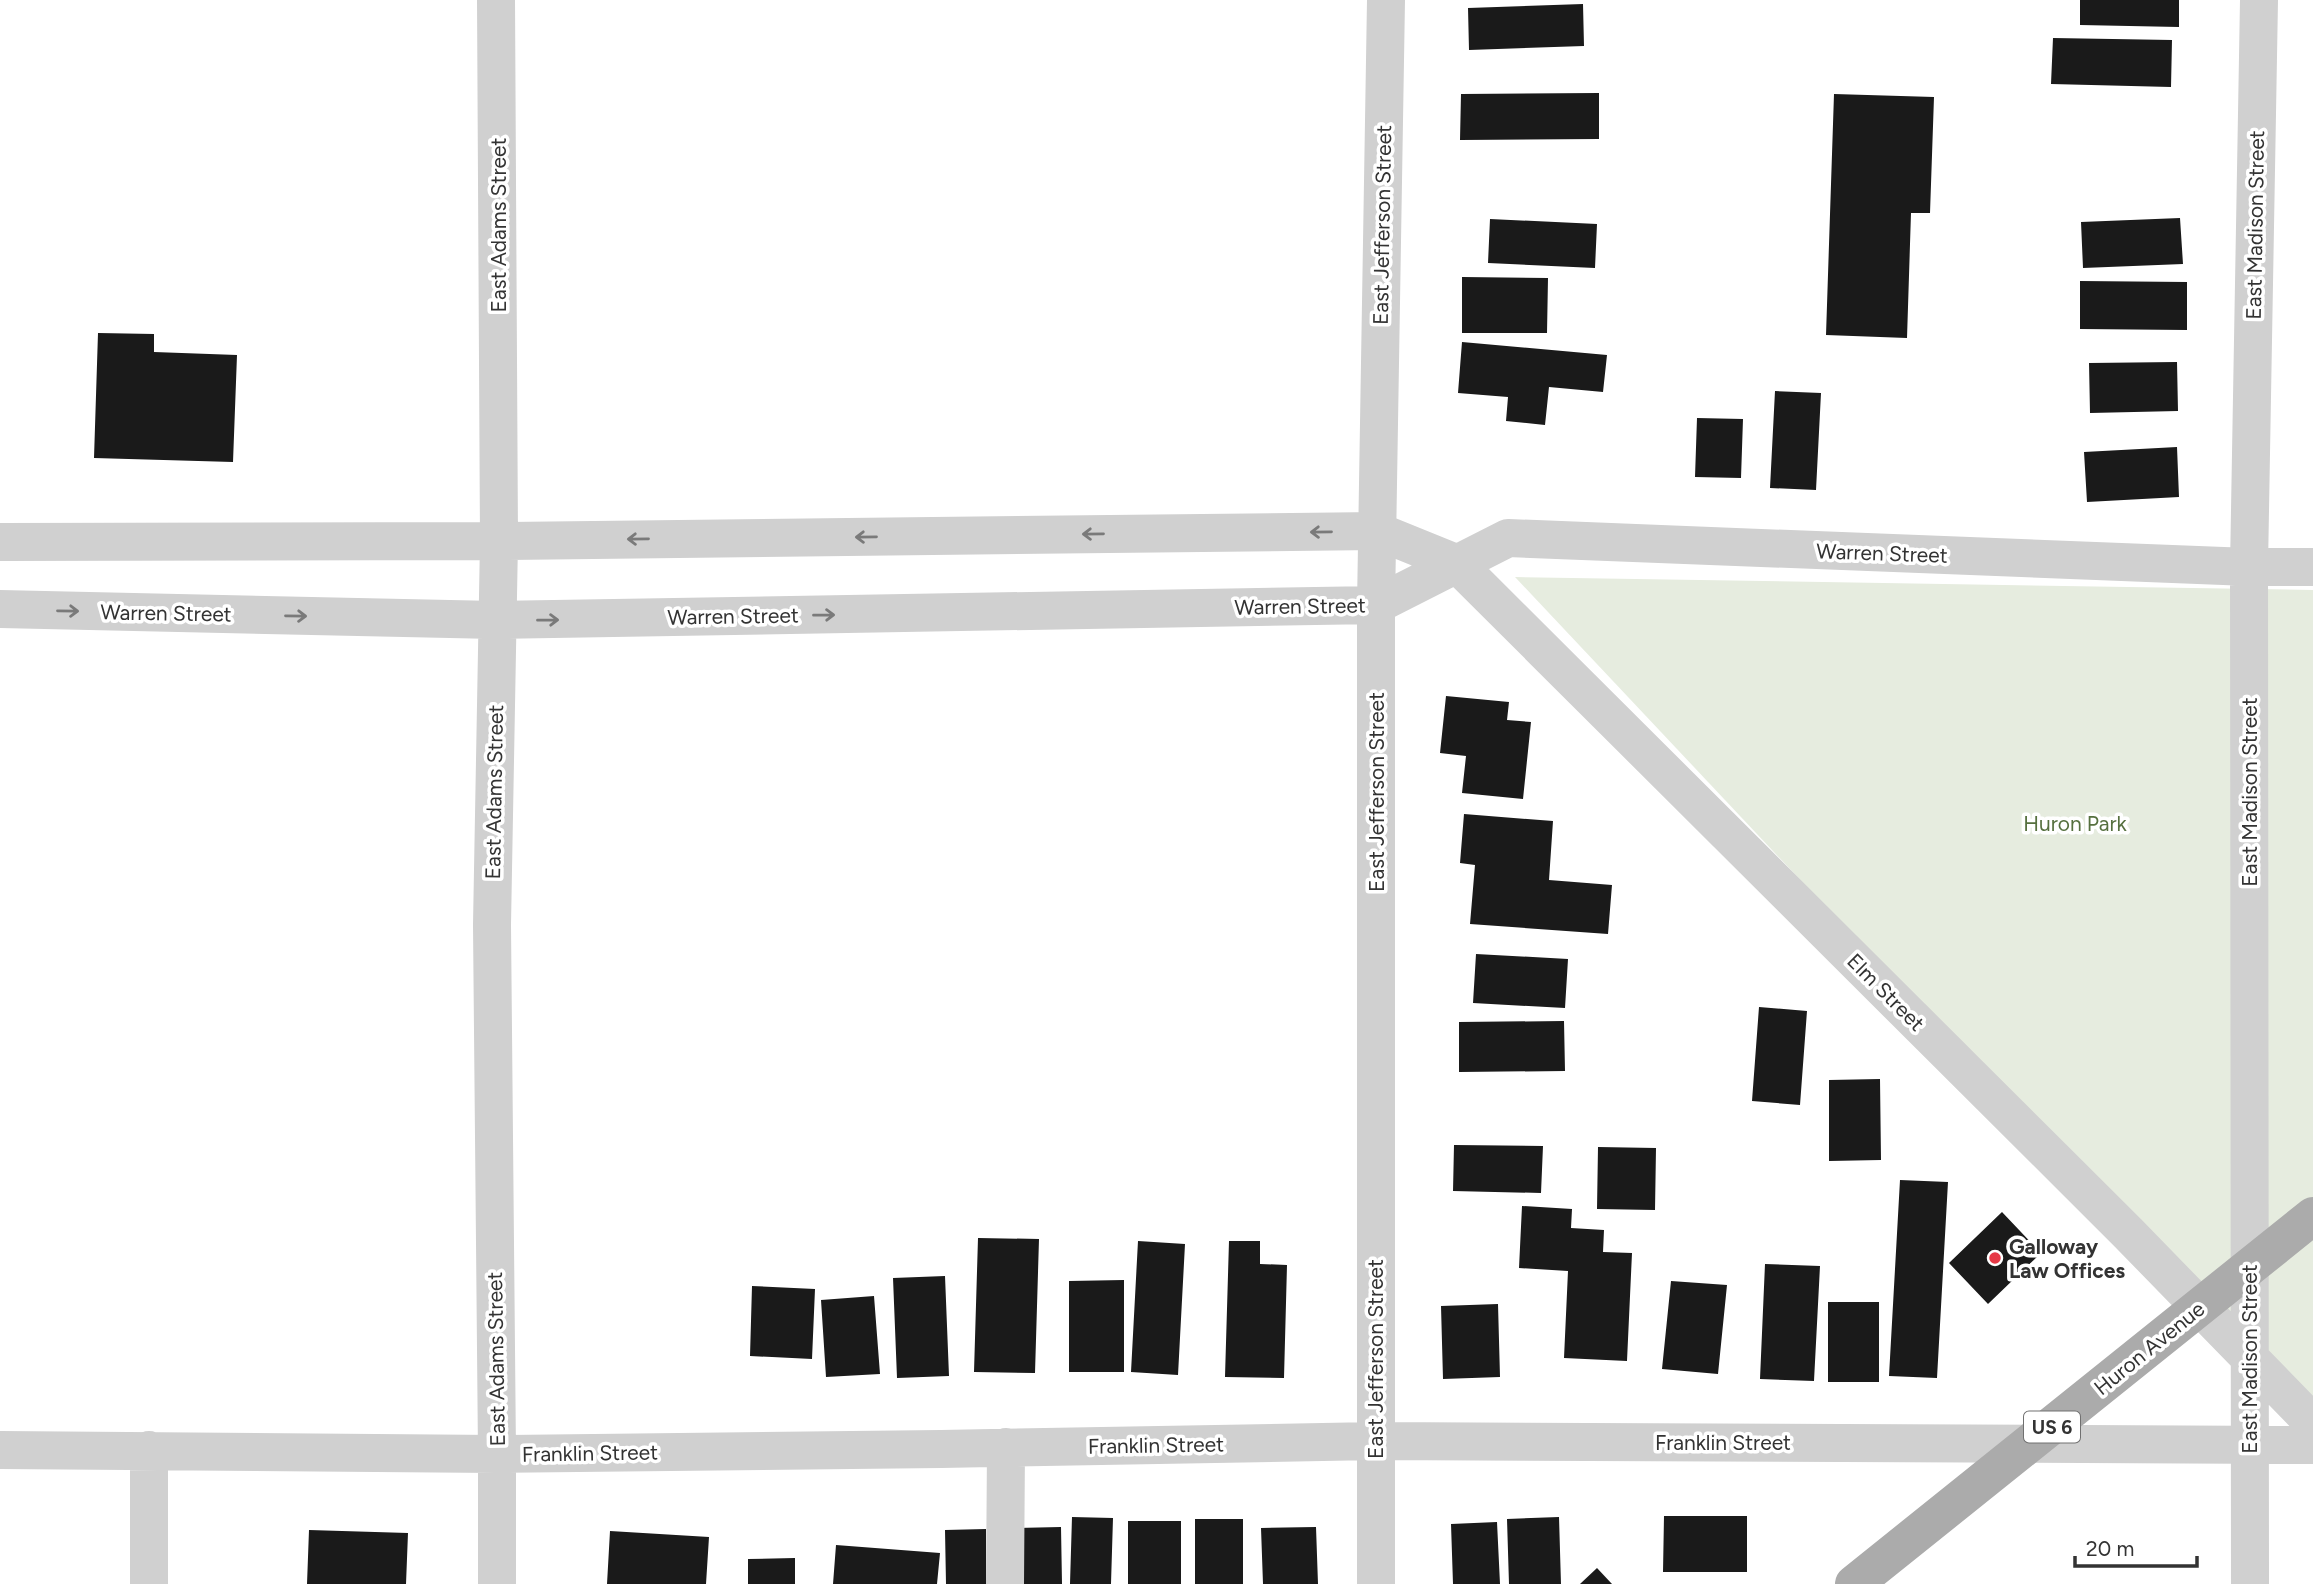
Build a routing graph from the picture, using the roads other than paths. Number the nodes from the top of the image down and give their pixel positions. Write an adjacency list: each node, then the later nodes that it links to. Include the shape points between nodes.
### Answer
1 (496, 0): 5 (street, East Adams Street)
2 (1386, 0): 4 (street, East Jefferson Street)
3 (2259, 0): 8 (street, East Madison Street)
4 (1377, 531): 5 (street, one-way to 5); 7 (street); 10 (street, East Jefferson Street)
5 (499, 541): 6 (street); 12 (street, East Adams Street)
6 (0, 542)
7 (1456, 563): 8 (street, Warren Street, via 1508,538); 10 (street, Warren Street); 15 (street, Elm Street)
8 (2249, 567): 9 (street, Warren Street); 14 (street, East Madison Street)
9 (2313, 567)
10 (1376, 605): 12 (street, Warren Street, one-way to 10); 18 (street, East Jefferson Street)
11 (0, 609): 12 (street, Warren Street, one-way to 12)
12 (496, 620): 25 (street, East Adams Street, via 492,925)
13 (2313, 1216): 14 (main road, Huron Avenue / US 6)
14 (2249, 1267): 15 (main road, Huron Avenue / US 6); 16 (street, East Madison Street)
15 (2199, 1307): 16 (street, Elm Street); 19 (main road, Huron Avenue / US 6)
16 (2250, 1359): 17 (street, Elm Street); 20 (street, East Madison Street)
17 (2313, 1423)
18 (1375, 1441): 19 (street, Franklin Street); 22 (street, Franklin Street); 29 (street, East Jefferson Street)
19 (2030, 1445): 20 (street, Franklin Street); 30 (main road, Huron Avenue / US 6)
20 (2250, 1445): 21 (street, Franklin Street); 31 (street, East Madison Street)
21 (2313, 1445)
22 (1006, 1447): 25 (street, Franklin Street); 28 (street)
23 (0, 1450): 24 (street, Franklin Street)
24 (149, 1450): 25 (street, Franklin Street); 26 (street)
25 (497, 1454): 27 (street, East Adams Street)
26 (149, 1584)
27 (497, 1584)
28 (1005, 1584)
29 (1376, 1584)
30 (1854, 1584)
31 (2250, 1584)

